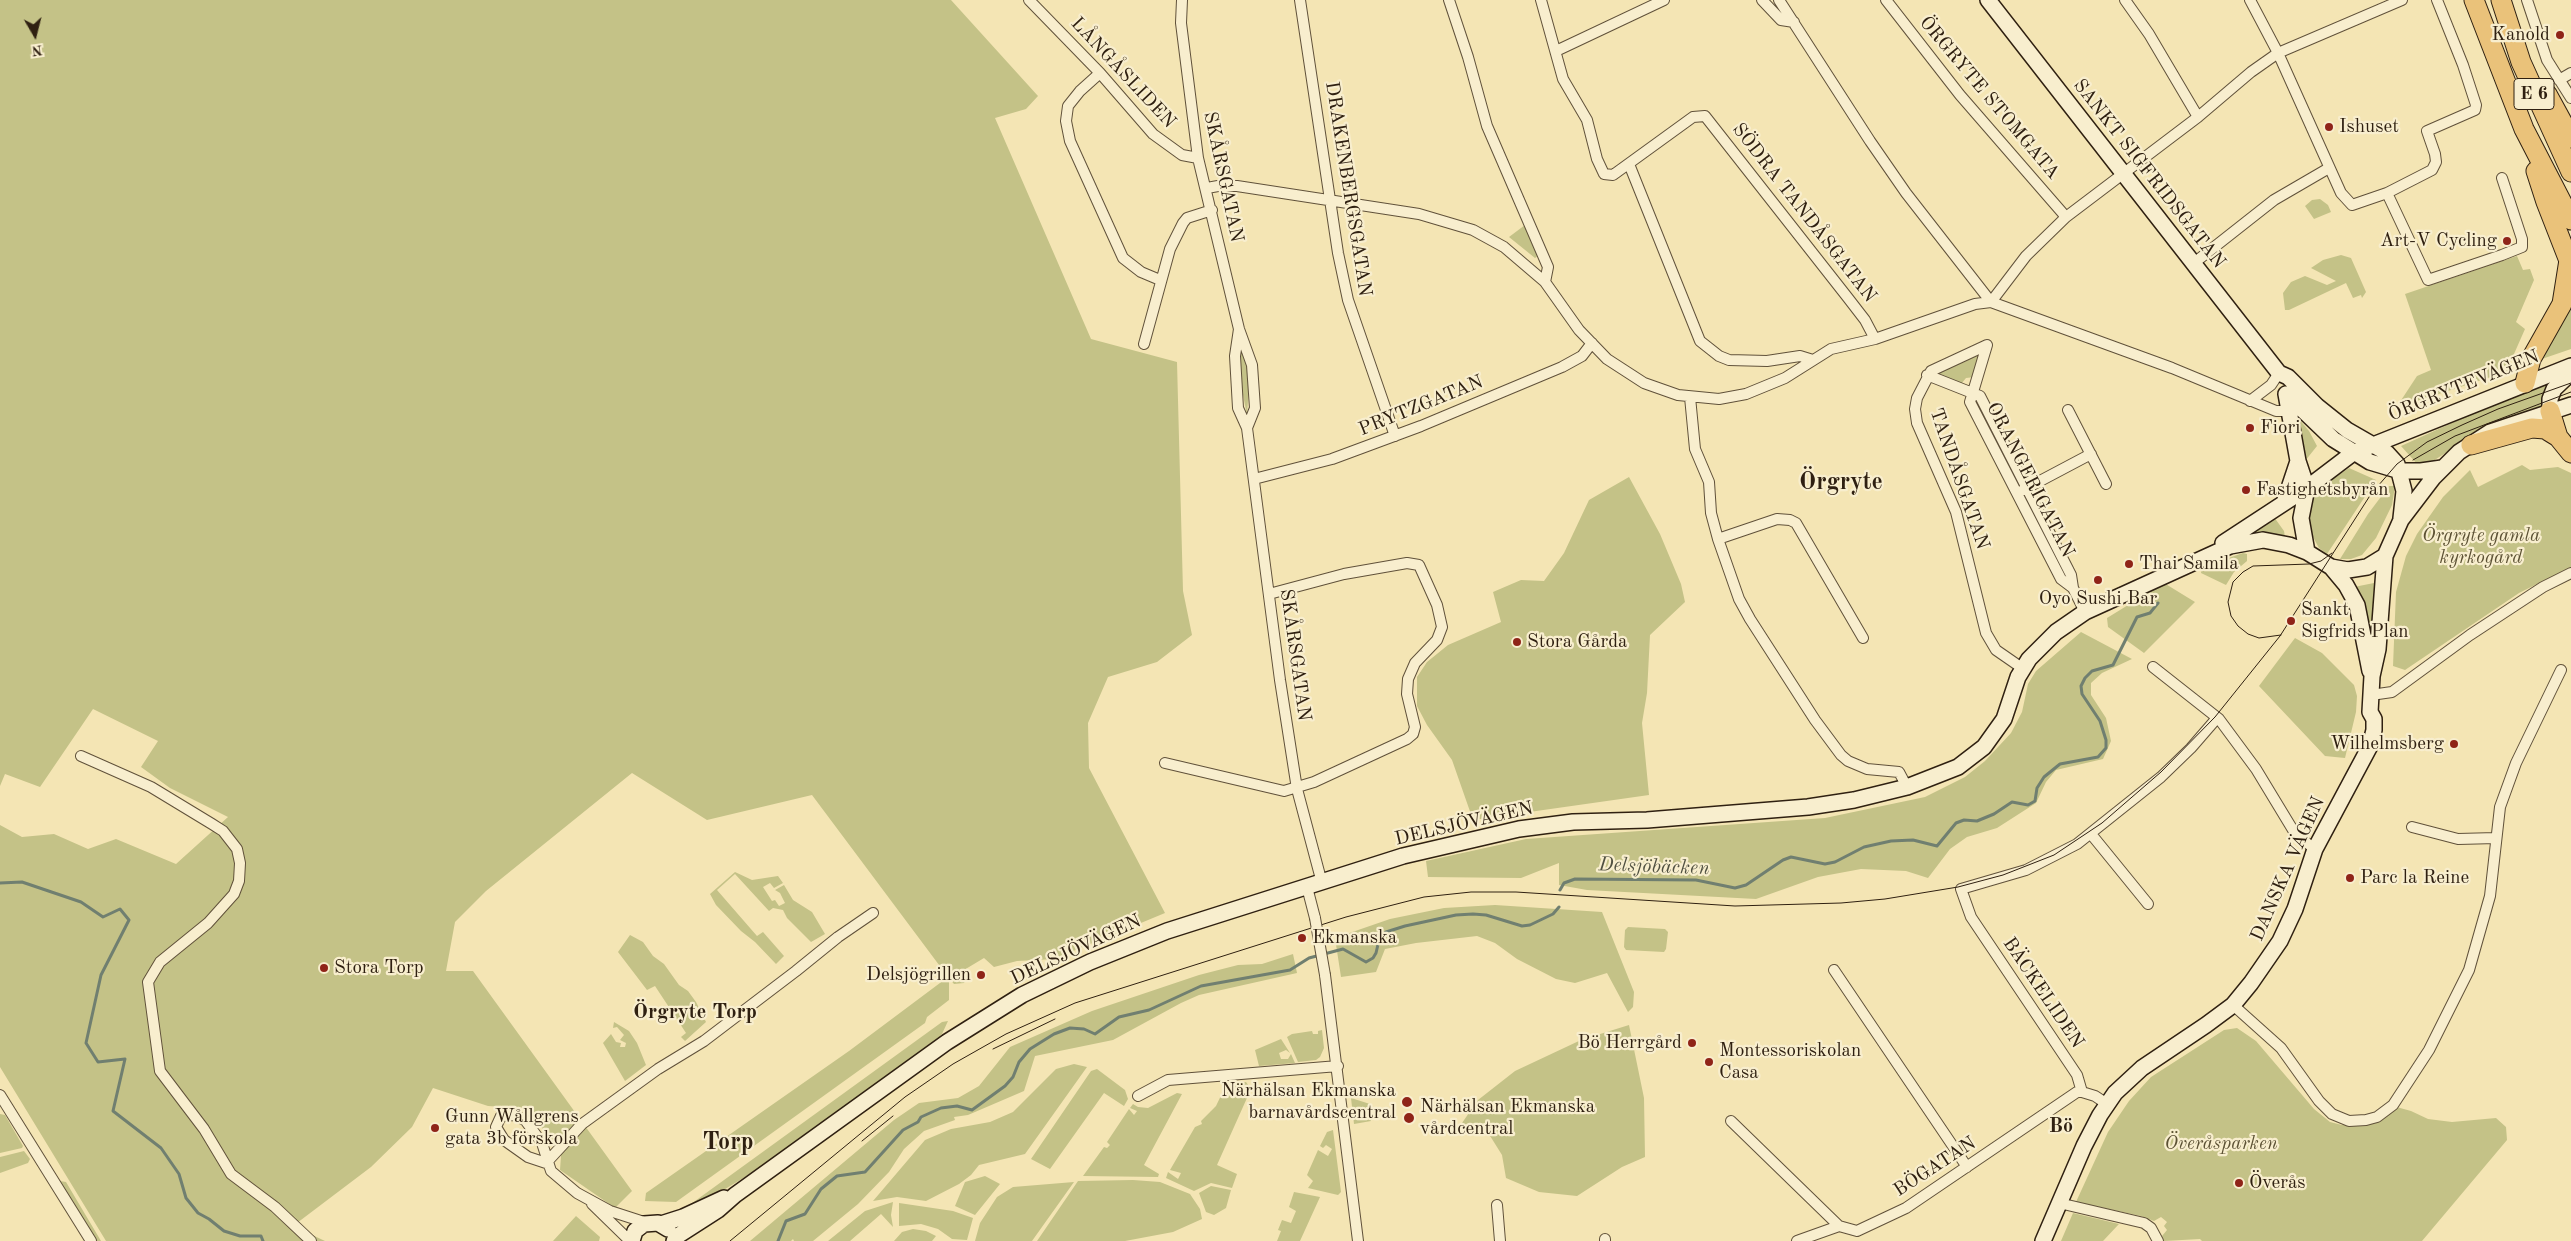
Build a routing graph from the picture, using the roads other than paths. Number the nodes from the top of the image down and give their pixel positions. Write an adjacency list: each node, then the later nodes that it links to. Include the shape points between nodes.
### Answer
1 (1029, 0): 21 (street, LÅNGÅSLIDEN)
2 (1182, 0): 28 (street, SKÅRSGATAN, via 1181,23)
3 (1300, 0): 36 (street, DRAKENBERGSGATAN)
4 (1449, 0): 43 (street, via 1487,126 1548,267)
5 (1542, 0): 19 (street)
6 (1664, 0): 19 (street)
7 (1762, 0): 18 (street, via 1781,20)
8 (1779, 0): 18 (street)
9 (1886, 0): 38 (street, ÖRGRYTE STOMGATA, via 1960,95)
10 (1988, 0): 32 (street, SANKT SIGFRIDSGATAN)
11 (2125, 0): 25 (street)
12 (2250, 0): 20 (street)
13 (2402, 0): 20 (street)
14 (2437, 0): 35 (street, via 2476,104 2471,114 2427,131 2435,154 2432,170)
15 (2474, 0): 26 (highway, E 6)
16 (2527, 0): 23 (street, via 2548,60)
17 (2504, 6): 27 (highway); 31 (highway, E 6, via 2524,70)
18 (1794, 22): 44 (street, via 1906,193)
19 (1556, 51): 29 (street, via 1563,79 1587,120 1604,174 1613,175)
20 (2278, 53): 25 (street); 30 (street)
21 (1100, 73): 28 (street, LÅNGÅSLIDEN, via 1153,134 1182,155); 42 (street, via 1068,106 1066,121 1070,141 1124,258 1141,272)
22 (2571, 73): 23 (street)
23 (2559, 80): 24 (street)
24 (2571, 98)
25 (2198, 117): 32 (street)
26 (2524, 129): 39 (highway, E 6); 41 (highway, via 2546,202)
27 (2571, 138)
28 (1198, 158): 34 (street, SKÅRSGATAN)
29 (1629, 164): 46 (street, SÖDRA TANDÅSGATAN, via 1693,116 1705,116 1865,320); 49 (street, via 1700,342 1729,360 1767,361 1800,356)
30 (2329, 168): 35 (street, via 2341,193 2352,205); 40 (street, via 2274,200)
31 (2571, 172)
32 (2122, 174): 38 (street); 40 (street, SANKT SIGFRIDSGATAN)
33 (2502, 178): 35 (street, via 2522,247 2428,280)
34 (1207, 188): 36 (street, via 1237,186); 37 (street, SKÅRSGATAN)
35 (2387, 193)
36 (1330, 200): 43 (street, via 1419,214 1473,230 1504,246); 63 (street, DRAKENBERGSGATAN, via 1348,300)
37 (1212, 210): 42 (street, via 1182,222); 45 (street, SKÅRSGATAN)
38 (2066, 217): 44 (street, via 2026,256)
39 (2571, 220)
40 (2194, 263): 51 (street, SANKT SIGFRIDSGATAN)
41 (2570, 263): 54 (highway, via 2562,304 2531,359)
42 (1160, 280): 48 (street)
43 (1544, 282): 47 (street)
44 (1991, 302): 46 (street, via 1975,304); 57 (street, via 2164,365)
45 (1239, 329): 62 (street, SKÅRSGATAN, via 1235,356 1238,408); 62 (street, SKÅRSGATAN, via 1252,365 1255,408)
46 (1875, 339): 49 (street, via 1843,345)
47 (1592, 343): 56 (street, via 1607,359 1644,382 1662,391); 63 (street, PRYTZGATAN, via 1582,356 1562,366)
48 (1144, 344)
49 (1813, 360): 56 (street, via 1785,378 1746,394 1719,399)
50 (2571, 366): 54 (street, ÖRGRYTEVÄGEN)
51 (2280, 373): 57 (street, via 2271,385); 60 (street, SANKT SIGFRIDSGATAN, via 2281,384); 65 (street, SANKT SIGFRIDSGATAN, via 2317,406)
52 (2571, 373): 61 (street, via 2554,389)
53 (1927, 375): 55 (street); 55 (street, via 1987,345); 91 (street, TANDÅSGATAN, via 1917,398 1917,423 1956,512 1986,633 1996,650)
54 (2525, 383): 65 (street, ÖRGRYTEVÄGEN)
55 (1973, 394): 75 (street, ORANGERIGATAN, via 1980,396); 77 (street, ORANGERIGATAN, via 1970,402)
56 (1690, 397): 80 (street, via 1693,441 1709,482 1711,513)
57 (2250, 401): 60 (street, via 2276,411)
58 (2571, 405): 61 (street)
59 (2068, 410): 69 (street)
60 (2295, 411): 67 (street); 70 (street, SANKT SIGFRIDSGATAN)
61 (2550, 411): 64 (highway); 66 (street, via 2490,432)
62 (1247, 428): 73 (street, SKÅRSGATAN)
63 (1395, 436): 73 (street, PRYTZGATAN, via 1324,461)
64 (2558, 437): 66 (highway, via 2545,429 2532,428); 68 (highway)
65 (2371, 444): 67 (street); 72 (street, via 2387,453)
66 (2470, 445): 71 (street)
67 (2353, 453): 72 (street, via 2381,467); 76 (street)
68 (2571, 453)
69 (2091, 454): 74 (street); 75 (street)
70 (2298, 461): 76 (street, SANKT SIGFRIDSGATAN); 78 (street, SANKT SIGFRIDSGATAN)
71 (2442, 468): 72 (street); 79 (street)
72 (2400, 471): 79 (street, via 2404,500)
73 (1254, 479): 87 (street, SKÅRSGATAN)
74 (2106, 484)
75 (2027, 487): 77 (street); 86 (street, ORANGERIGATAN, via 2071,574)
76 (2307, 488): 78 (street, DELSJÖVÄGEN); 81 (street, via 2301,518)
77 (2017, 492): 86 (street, ORANGERIGATAN, via 2061,579)
78 (2284, 503): 83 (street, DELSJÖVÄGEN)
79 (2401, 520): 82 (street)
80 (1718, 539): 89 (street, via 1777,519 1796,523); 98 (street, via 1739,599 1750,619 1836,749 1848,762 1857,766 1899,772)
81 (2307, 552): 83 (street, DELSJÖVÄGEN, via 2274,541 2257,540 2223,548); 84 (street)
82 (2385, 556): 84 (street, via 2358,570); 93 (street, via 2379,640)
83 (2191, 562): 88 (street, DELSJÖVÄGEN)
84 (2331, 568): 93 (street, via 2357,605)
85 (2571, 573): 94 (street, via 2543,587 2470,635 2392,692)
86 (2073, 588): 88 (street, ORANGERIGATAN)
87 (1269, 594): 99 (street, SKÅRSGATAN); 99 (street, via 1344,574 1407,563 1418,565 1425,574 1441,616 1442,627 1437,640 1416,663 1408,679 1407,694 1414,731 1407,739)
88 (2086, 612): 91 (street, DELSJÖVÄGEN, via 2042,644)
89 (1863, 638)
90 (2153, 667): 95 (street)
91 (2022, 668): 98 (street, DELSJÖVÄGEN, via 2004,720 1984,747 1958,767)
92 (2561, 670): 102 (street, via 2505,793 2497,820)
93 (2372, 676): 94 (street)
94 (2371, 695): 103 (street, DANSKA VÄGEN, via 2374,730 2368,751)
95 (2217, 718): 101 (street, via 2167,771); 103 (street, via 2256,769 2296,835)
96 (81, 756): 125 (street, via 151,787 223,831 237,850 239,881 234,894 208,923 160,962 148,982 160,1071 204,1130 231,1174 276,1207)
97 (1165, 763): 99 (street, via 1280,791)
98 (1907, 788): 104 (street, DELSJÖVÄGEN, via 1808,807 1534,827 1420,852)
99 (1297, 789): 104 (street, SKÅRSGATAN)
100 (2412, 827): 102 (street, via 2458,839)
101 (2091, 834): 105 (street); 110 (street, BÄCKELIDEN, via 2052,859 1961,889 1971,918 2077,1075)
102 (2496, 838): 108 (street, via 2489,903 2469,970 2429,1050 2386,1112 2361,1121 2332,1114 2281,1048)
103 (2316, 849): 108 (street, DANSKA VÄGEN, via 2280,941)
104 (1315, 885): 109 (street, SKÅRSGATAN, bridge, via 1315,918); 117 (street, DELSJÖVÄGEN, via 1167,931 1034,988 947,1042)
105 (2148, 904)
106 (873, 913): 115 (street, via 838,936 704,1041 658,1069 582,1124)
107 (1834, 970): 116 (street)
108 (2233, 1005): 113 (street, DANSKA VÄGEN, via 2133,1074)
109 (1338, 1066): 112 (street, via 1168,1080); 128 (street, SKÅRSGATAN)
110 (2082, 1092): 113 (street); 116 (street, BÖGATAN)
111 (0, 1095): 124 (street)
112 (1138, 1096)
113 (2107, 1104): 119 (street, DANSKA VÄGEN)
114 (1731, 1121): 122 (street)
115 (546, 1163): 115 (street, via 542,1143 525,1120 513,1114 501,1116 496,1127 504,1140 537,1162); 118 (street, via 551,1171)
116 (1967, 1167): 123 (street, BÖGATAN, via 1906,1208)
117 (735, 1194): 121 (street, DELSJÖVÄGEN, via 683,1217); 127 (street, DELSJÖVÄGEN)
118 (590, 1202): 121 (street, via 635,1221); 126 (street)
119 (2059, 1203): 132 (street, DANSKA VÄGEN); 133 (street, via 2144,1223)
120 (1497, 1205): 129 (street)
121 (654, 1223): 126 (street, via 637,1229); 127 (street, via 669,1230)
122 (1839, 1226): 123 (street); 130 (street)
123 (1856, 1231): 131 (street)
124 (92, 1241)
125 (311, 1241)
126 (631, 1241)
127 (674, 1241)
128 (1358, 1241)
129 (1500, 1241)
130 (1797, 1241)
131 (1860, 1241)
132 (2042, 1241)
133 (2158, 1241)

